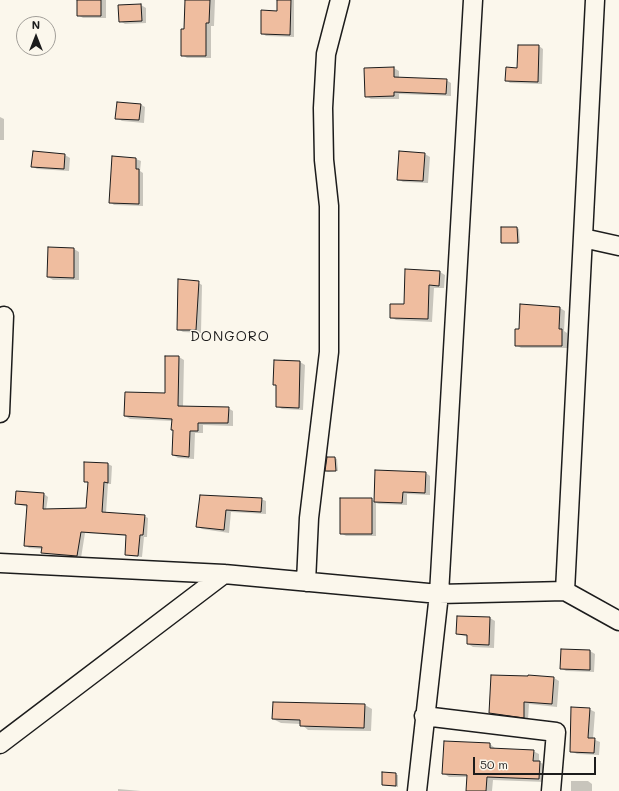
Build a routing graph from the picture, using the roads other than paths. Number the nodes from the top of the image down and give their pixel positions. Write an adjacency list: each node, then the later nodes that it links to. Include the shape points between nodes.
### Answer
1 (340, 0): 10 (street, via 326,54 323,108 324,160 329,206 329,352 309,518)
2 (473, 0): 12 (street)
3 (595, 0): 4 (street)
4 (583, 238): 5 (street); 11 (street)
5 (619, 246)
6 (4, 316): 7 (street)
7 (0, 413)
8 (0, 563): 9 (street)
9 (224, 574): 10 (street); 15 (street)
10 (306, 582): 12 (street)
11 (565, 591): 12 (street); 13 (street)
12 (439, 594): 14 (street)
13 (619, 621)
14 (424, 716): 16 (street); 17 (street, via 556,732)
15 (0, 744)
16 (417, 791)
17 (551, 791)

